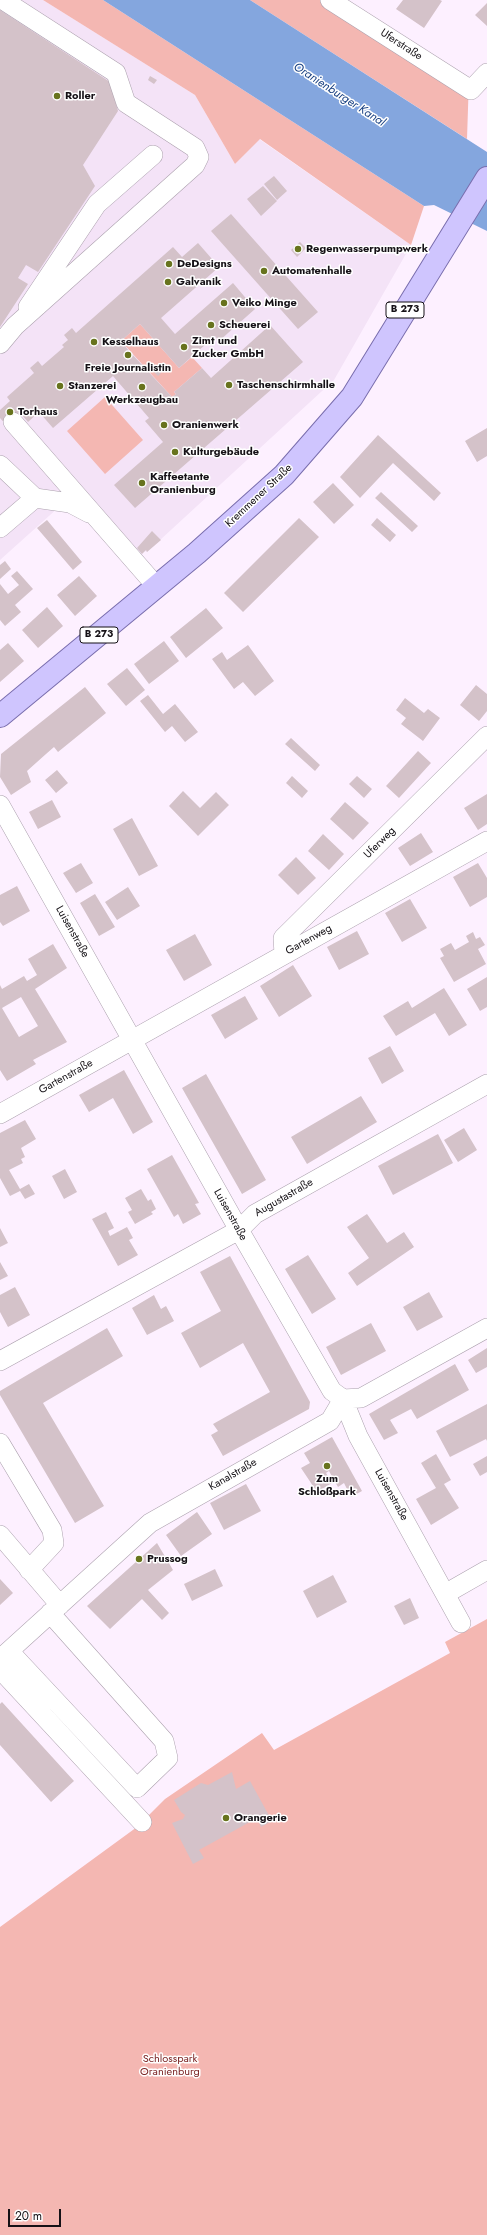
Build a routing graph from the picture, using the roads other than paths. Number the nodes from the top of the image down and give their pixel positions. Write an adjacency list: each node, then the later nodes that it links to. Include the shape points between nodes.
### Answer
1 (3, 0): 6 (street, via 116,73 126,103 194,148 199,157 196,165)
2 (330, 0): 3 (street, Uferstraße, via 471,90)
3 (487, 73)
4 (153, 155): 6 (street, via 97,204)
5 (487, 178): 13 (main road, Kremmener Straße / B 273, via 352,397 284,475)
6 (15, 326): 7 (street)
7 (0, 344)
8 (13, 422): 11 (street)
9 (0, 465): 10 (street)
10 (35, 498): 11 (street, via 70,503); 12 (street)
11 (97, 518): 13 (street)
12 (0, 528)
13 (157, 587): 14 (main road, Kremmener Straße / B 273)
14 (0, 716)
15 (487, 736): 18 (street, Uferweg, via 283,938)
16 (0, 805): 19 (street, Luisenstraße)
17 (487, 841): 18 (street, Gartenweg)
18 (284, 954): 19 (street, Gartenweg)
19 (133, 1040): 21 (street, Gartenstraße); 22 (street, Luisenstraße)
20 (487, 1084): 22 (street, Augustastraße, via 255,1214)
21 (0, 1114)
22 (239, 1230): 24 (street, Augustastraße); 25 (street, Luisenstraße, via 332,1391)
23 (487, 1328): 25 (street, via 361,1398)
24 (0, 1361)
25 (343, 1399): 30 (street, Luisenstraße, via 358,1436); 31 (street, Kanalstraße, via 330,1421 150,1523)
26 (0, 1443): 28 (street, via 52,1530 54,1543)
27 (0, 1535): 28 (street)
28 (29, 1570): 31 (street)
29 (487, 1570): 30 (street)
30 (445, 1594): 32 (street, Luisenstraße)
31 (55, 1609): 33 (street, Kanalstraße); 33 (street, via 164,1740 168,1758 137,1788)
32 (461, 1623)
33 (4, 1655)
34 (0, 1669): 35 (street)
35 (142, 1822)

